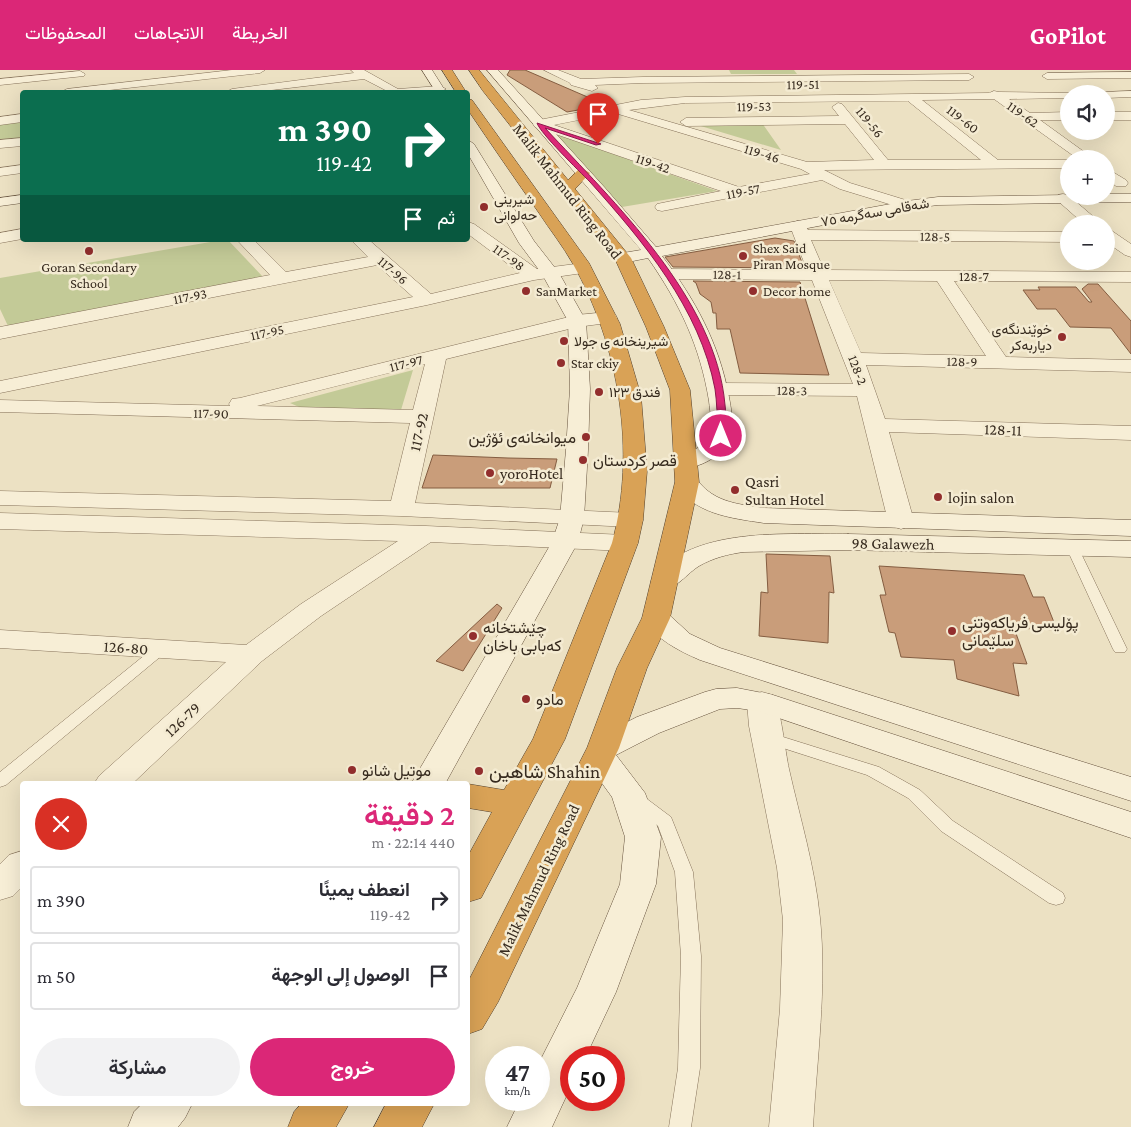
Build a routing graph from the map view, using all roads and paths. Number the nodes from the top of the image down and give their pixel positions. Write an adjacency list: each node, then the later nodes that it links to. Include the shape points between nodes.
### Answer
1 (164, 70): 15 (street)
2 (260, 70): 15 (street)
3 (427, 70): 25 (street)
4 (446, 70): 26 (highway)
5 (549, 70): 19 (street, 119-46)
6 (631, 70): 16 (street)
7 (808, 70): 14 (street)
8 (78, 72): 17 (street); 21 (street)
9 (361, 73): 23 (street); 24 (street)
10 (964, 73): 12 (street); 30 (street, 119-62)
11 (1042, 73): 13 (street); 20 (street)
12 (885, 74): 14 (street)
13 (1131, 74)
14 (817, 78): 16 (street)
15 (175, 80): 21 (street)
16 (643, 80): 19 (street)
17 (0, 82)
18 (480, 83): 43 (street, via 516,97); 45 (highway, Malik Mahmud Ring Road); 58 (highway, Malik Mahmud Ring Road)
19 (576, 83): 33 (street, 119-46)
20 (1063, 85)
21 (97, 89): 22 (street)
22 (87, 90)
23 (245, 90)
24 (393, 90)
25 (439, 90)
26 (460, 90)
27 (1131, 94): 29 (street)
28 (1060, 95): 30 (street, 119-51)
29 (1115, 95)
30 (998, 96): 31 (street, 119-51); 37 (street, 119-62)
31 (911, 97): 32 (street, 119-51); 52 (street, 119-60)
32 (832, 98): 33 (street, 119-51, via 685,100 641,104); 40 (street, 119-56)
33 (611, 99): 42 (street, 119-46); 43 (street, 119-51)
34 (1060, 116): 37 (street)
35 (1115, 116): 36 (street)
36 (1131, 116)
37 (1027, 117): 48 (street, 119-62)
38 (20, 118): 41 (street)
39 (1115, 119): 44 (street)
40 (849, 120): 42 (street, 119-53); 50 (street, 119-56)
41 (0, 121)
42 (660, 123): 53 (street, 119-46)
43 (539, 124): 58 (street); 60 (street, 119-42)
44 (1131, 127)
45 (477, 132): 61 (highway, Malik Mahmud Ring Road)
46 (20, 142): 47 (street)
47 (0, 144)
48 (1074, 150)
49 (473, 161): 62 (street)
50 (884, 164): 52 (street); 53 (street)
51 (1060, 164): 52 (street)
52 (996, 165)
53 (806, 166): 56 (street, 119-46)
54 (20, 169): 55 (street)
55 (0, 172)
56 (824, 176): 60 (street, 119-57); 68 (street, 119-46, via 845,186)
57 (1115, 179): 59 (street)
58 (575, 181): 81 (street, via 621,213); 82 (highway, Malik Mahmud Ring Road)
59 (1121, 183)
60 (738, 192): 70 (street, 119-57)
61 (532, 193): 62 (street); 84 (highway, Malik Mahmud Ring Road)
62 (500, 196): 85 (street)
63 (1060, 198): 68 (street, شەقامی سەگرمە ٧٥, via 938,201)
64 (1115, 198): 65 (street, شەقامی سەگرمە ٧٥)
65 (1131, 198)
66 (20, 199): 67 (street)
67 (0, 202)
68 (907, 205): 73 (street, شەقامی سەگرمە ٧٥)
69 (1071, 205): 71 (street)
70 (662, 208)
71 (1083, 215)
72 (470, 229): 85 (street, 117-98)
73 (800, 230): 75 (street, 128-5); 81 (street, شەقامی سەگرمە ٧٥); 87 (street, 128-2)
74 (20, 234): 76 (street)
75 (1060, 237)
76 (0, 238)
77 (1115, 241): 80 (street)
78 (247, 242): 89 (street)
79 (361, 242): 83 (street, 117-96)
80 (1131, 252)
81 (652, 254): 82 (street, شەقامی سەگرمە ٧٥); 86 (street)
82 (622, 258): 107 (highway, Malik Mahmud Ring Road, via 680,390)
83 (381, 259): 89 (street, 117-93); 91 (street, 117-96)
84 (583, 268): 85 (street); 92 (highway, Malik Mahmud Ring Road)
85 (542, 274): 91 (street, 117-95); 93 (street)
86 (668, 274): 87 (street, 128-1); 100 (street, via 687,304 706,347)
87 (816, 275): 88 (street, 128-7); 96 (street, 128-2)
88 (942, 276): 90 (street, 128-7, via 1113,277); 97 (street)
89 (282, 278): 94 (street, 117-93)
90 (1128, 284)
91 (427, 300): 99 (street, 117-95)
92 (608, 318): 93 (street, 117-97); 114 (highway, Malik Mahmud Ring Road, via 630,396 635,470)
93 (576, 321): 95 (street, 117-97); 113 (street, via 580,389)
94 (0, 333)
95 (437, 356): 103 (street, 117-97); 104 (street, 117-92)
96 (854, 359): 97 (street, 128-9); 101 (street, 128-2)
97 (999, 361): 98 (street, 128-9)
98 (1131, 366)
99 (0, 387)
100 (719, 389): 101 (street, 128-3); 107 (street, via 721,436)
101 (865, 390): 105 (street, 128-2)
102 (0, 406): 103 (street, 117-90)
103 (204, 413): 104 (street, 117-90)
104 (422, 417): 109 (street, 117-92)
105 (876, 425): 106 (street, 128-11); 110 (street, 128-2)
106 (1131, 433)
107 (686, 472): 110 (street, 98 Galawezh, via 693,493 744,512 791,518); 118 (highway, Malik Mahmud Ring Road)
108 (0, 498): 109 (street)
109 (401, 509): 113 (street)
110 (901, 520): 112 (street, 98 Galawezh)
111 (0, 521): 115 (street)
112 (1131, 528)
113 (568, 530): 114 (street); 115 (street); 128 (street)
114 (628, 532): 132 (highway, Malik Mahmud Ring Road, via 549,739)
115 (426, 534): 123 (street, 126-79, via 310,610)
116 (1072, 547): 117 (street, 98 Galawezh); 118 (street, 98 Galawezh, via 848,542 744,544 724,547 698,557); 122 (lane)
117 (1131, 549)
118 (664, 581): 119 (highway, Malik Mahmud Ring Road)
119 (656, 618): 125 (highway, Malik Mahmud Ring Road, via 632,668); 129 (street, via 680,640 710,654)
120 (0, 639): 121 (street, 126-80)
121 (161, 649): 123 (street, 126-80); 126 (lane)
122 (1120, 649)
123 (252, 655): 127 (street, 126-79)
124 (763, 719): 125 (street, via 737,698 716,698 648,725); 133 (street); 135 (lane, via 914,794 947,826); 145 (street, via 802,924)
125 (601, 752): 130 (street); 136 (highway, Malik Mahmud Ring Road)
126 (0, 781)
127 (114, 781)
128 (430, 781)
129 (1131, 789)
130 (628, 793): 143 (street, via 643,837 638,884 596,992); 144 (lane, via 665,822 684,872 691,956 689,1068)
131 (470, 796): 132 (highway)
132 (515, 804): 134 (highway, Malik Mahmud Ring Road)
133 (1131, 824)
134 (470, 884)
135 (1056, 898)
136 (470, 1013)
137 (168, 1106): 140 (street)
138 (326, 1106): 141 (highway)
139 (411, 1106): 142 (highway)
140 (150, 1127)
141 (310, 1127)
142 (396, 1127)
143 (529, 1127)
144 (680, 1127)
145 (791, 1127)

